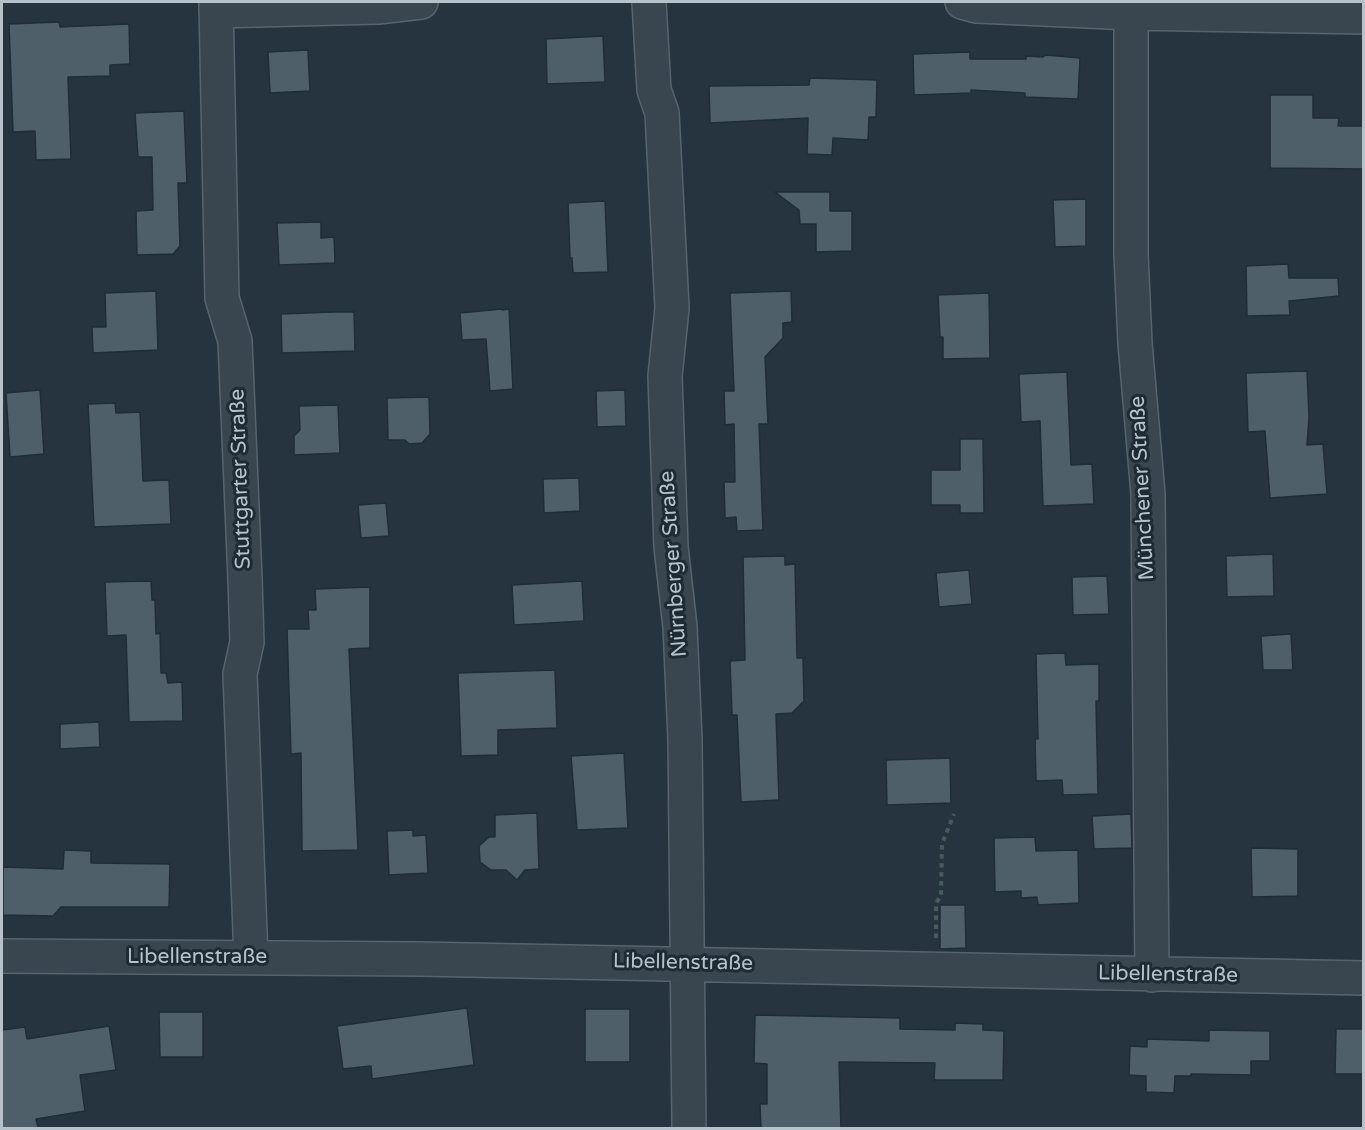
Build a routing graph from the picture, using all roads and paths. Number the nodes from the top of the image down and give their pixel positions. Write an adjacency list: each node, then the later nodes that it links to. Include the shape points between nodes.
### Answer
1 (421, 2): 4 (street, via 378,7)
2 (649, 2): 10 (street, Nürnberger Straße, via 654,90 662,113 672,308 665,376 666,424 685,739)
3 (962, 2): 5 (street, via 977,6)
4 (216, 6): 9 (street, Stuttgarter Straße, via 222,298 235,341 245,579 247,642 240,674)
5 (1131, 7): 6 (street); 12 (street, Münchener Straße, via 1131,254 1148,494)
6 (1364, 17)
7 (954, 814): 11 (path, via 942,844 941,896 936,903)
8 (2, 956): 9 (street, Libellenstraße)
9 (250, 958): 10 (street, Libellenstraße)
10 (686, 963): 11 (street, Libellenstraße); 14 (street, Nürnberger Straße)
11 (936, 969): 12 (street, Libellenstraße)
12 (1152, 975): 13 (street, Libellenstraße)
13 (1364, 978)
14 (689, 1128)

